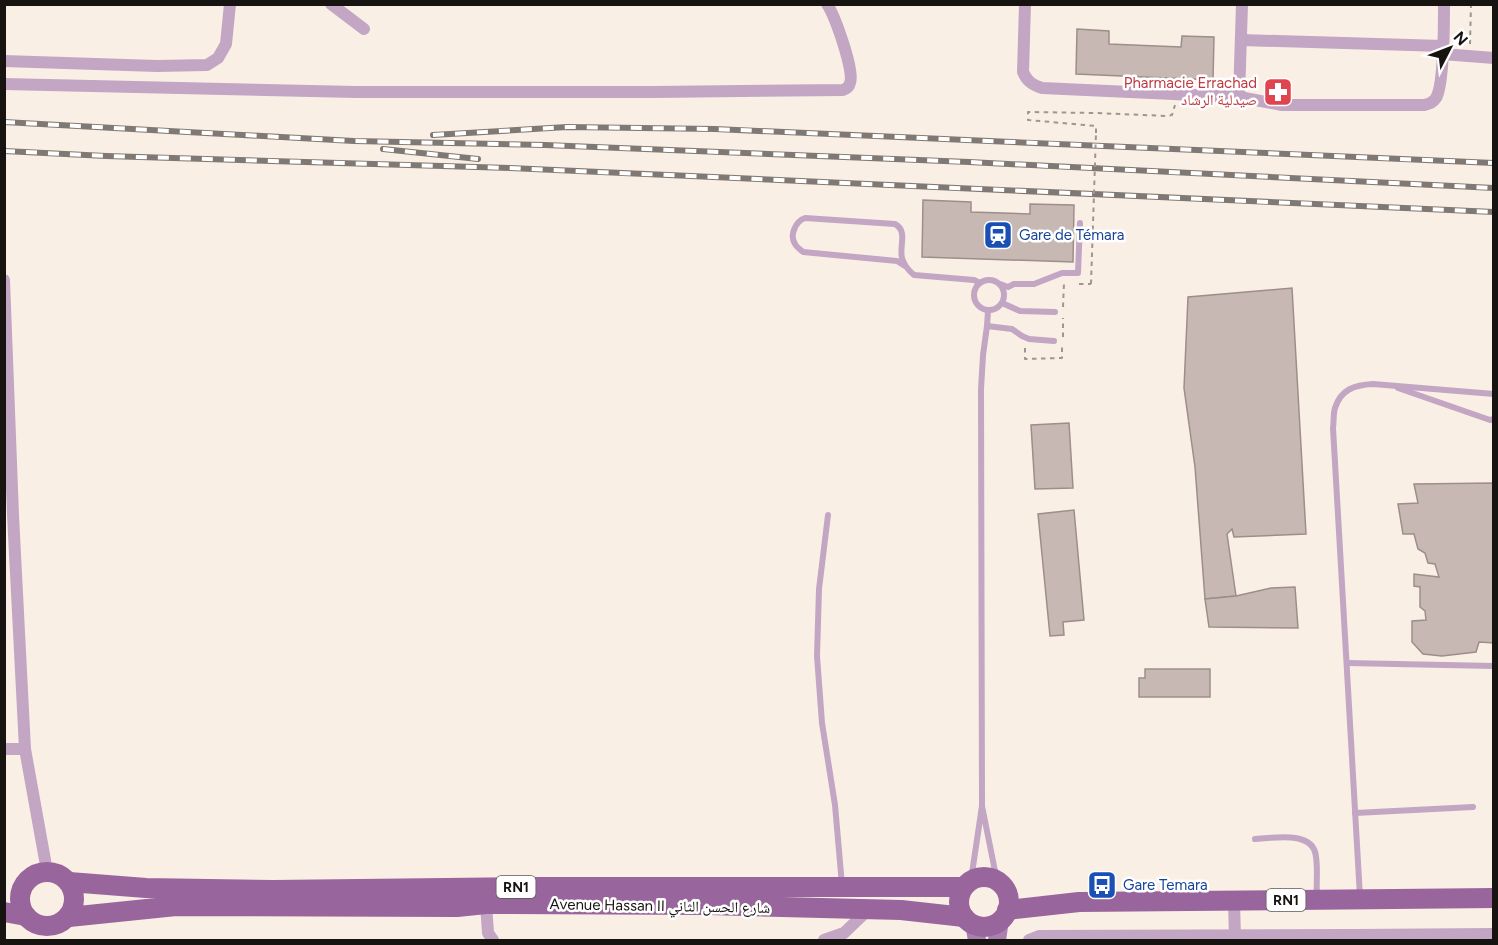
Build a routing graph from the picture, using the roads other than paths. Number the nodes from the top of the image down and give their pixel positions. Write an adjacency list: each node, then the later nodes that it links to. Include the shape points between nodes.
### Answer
1 (230, 4): 11 (street, via 226,44 218,58 207,65)
2 (331, 4): 7 (street)
3 (827, 4): 12 (street, via 844,44 851,78 849,86 840,91 356,92)
4 (1025, 4): 13 (street, via 1023,72 1036,86)
5 (1242, 4): 8 (street)
6 (1444, 4): 9 (street)
7 (364, 29)
8 (1241, 40): 9 (street); 13 (street)
9 (1442, 50): 10 (street); 13 (street, via 1438,92 1432,103 1424,105 1281,105)
10 (1494, 58)
11 (4, 61)
12 (4, 84)
13 (1239, 96)
14 (1080, 224): 18 (lane, via 1078,273 1062,273 1034,284)
15 (905, 266): 15 (lane, via 902,231 895,224 805,218 796,224 793,239 803,252 897,261); 17 (lane, via 919,276)
16 (4, 280): 31 (street)
17 (980, 283): 18 (lane, via 994,280); 20 (lane, via 975,289 976,303)
18 (1000, 284): 19 (lane, via 1004,291)
19 (1002, 303): 20 (lane); 21 (lane, via 1020,311)
20 (988, 310): 22 (lane)
21 (1055, 312)
22 (987, 326): 23 (lane, via 1012,329 1029,339); 32 (lane, via 981,389)
23 (1054, 341)
24 (1391, 386): 25 (lane); 26 (lane); 28 (lane, via 1356,385 1343,394 1335,409)
25 (1494, 394)
26 (1494, 419)
27 (828, 515): 40 (lane, via 819,589 818,656)
28 (1347, 663): 29 (lane); 34 (lane)
29 (1494, 666)
30 (4, 749): 31 (street)
31 (25, 749): 36 (street)
32 (982, 806): 39 (lane); 44 (lane)
33 (1473, 807): 34 (lane)
34 (1355, 813): 43 (lane)
35 (1255, 838): 46 (lane, via 1299,838 1313,846)
36 (47, 871): 37 (main road); 38 (main road, RN1)
37 (26, 882): 41 (main road); 50 (main road, via 20,893 20,905)
38 (69, 882): 40 (main road, Avenue Hassan II شارع الحسن الثاني / RN1, via 273,890); 51 (main road, via 74,906)
39 (967, 884): 40 (main road, Avenue Hassan II شارع الحسن الثاني / RN1); 44 (main road, Avenue Hassan II شارع الحسن الثاني / RN1, via 989,877); 52 (main road, via 959,902)
40 (842, 887)
41 (4, 888)
42 (1494, 898): 43 (main road, Avenue Hassan II شارع الحسن الثاني / RN1)
43 (1360, 899): 46 (main road, Avenue Hassan II شارع الحسن الثاني / RN1)
44 (1003, 900): 45 (main road, Avenue Hassan II شارع الحسن الثاني / RN1); 52 (main road, Avenue Hassan II شارع الحسن الثاني / RN1, via 994,924); 58 (main road)
45 (1234, 900): 46 (main road, Avenue Hassan II شارع الحسن الثاني / RN1); 54 (street)
46 (1317, 900)
47 (486, 904): 48 (main road, Avenue Hassan II شارع الحسن الثاني / RN1); 51 (main road, Avenue Hassan II شارع الحسن الثاني / RN1, via 176,906); 56 (street, via 488,933)
48 (869, 909): 52 (main road, Avenue Hassan II شارع الحسن الثاني / RN1, via 901,910); 57 (street, via 844,933)
49 (4, 912): 50 (main road, RN1)
50 (26, 916): 51 (main road, RN1, via 47,927)
51 (69, 917)
52 (971, 927)
53 (1494, 934): 55 (street)
54 (1235, 938): 55 (street); 59 (street, via 1039,936)
55 (1355, 938)
56 (493, 940)
57 (824, 940)
58 (997, 940)
59 (1029, 940)

